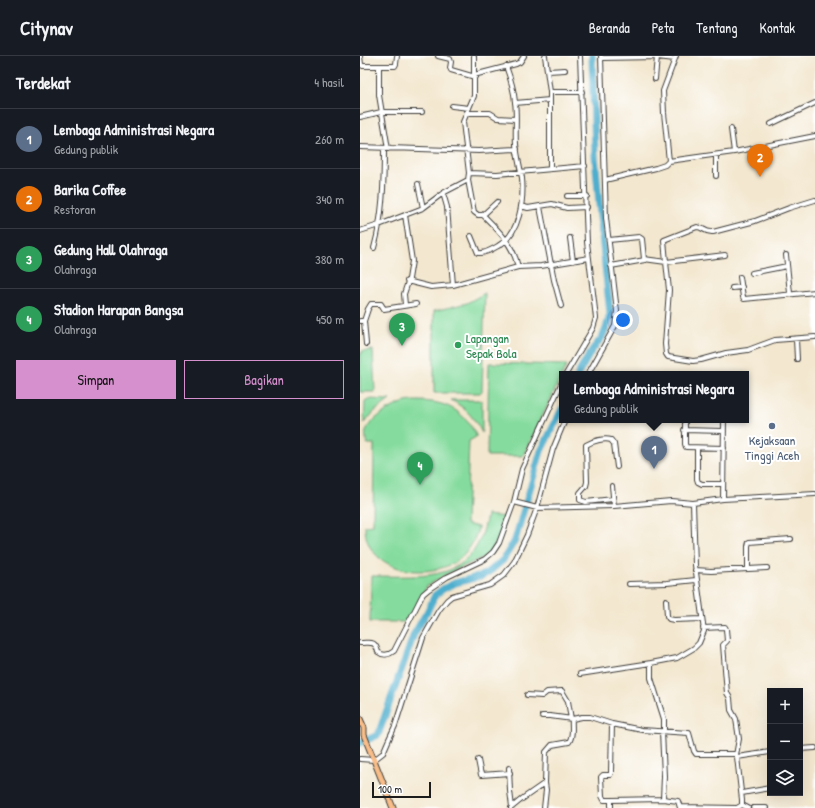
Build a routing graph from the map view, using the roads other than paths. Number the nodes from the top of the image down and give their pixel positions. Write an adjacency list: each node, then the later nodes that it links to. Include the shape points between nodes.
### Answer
1 (360, 56): 13 (street)
2 (397, 56): 14 (street, via 395,66)
3 (438, 56): 9 (street)
4 (474, 56): 18 (street)
5 (524, 56): 15 (street, via 520,62)
6 (545, 56): 17 (street)
7 (580, 56): 21 (street)
8 (644, 56): 10 (street); 11 (street)
9 (444, 57): 18 (street, via 451,61 451,70)
10 (601, 57): 48 (street)
11 (657, 57): 12 (street); 19 (street)
12 (675, 57): 41 (street, via 663,91)
13 (360, 64): 14 (street)
14 (379, 66): 27 (street)
15 (506, 66): 18 (street); 23 (street)
16 (565, 70): 17 (street)
17 (548, 71): 20 (street)
18 (475, 76): 26 (street, via 474,96)
19 (654, 79)
20 (550, 92): 21 (street); 22 (street)
21 (582, 92): 42 (street)
22 (550, 100): 23 (street); 43 (street)
23 (516, 103): 31 (street)
24 (815, 103): 32 (street)
25 (452, 106): 26 (street)
26 (469, 108): 29 (street)
27 (381, 112): 28 (street); 30 (street); 36 (street)
28 (422, 112)
29 (466, 113): 31 (street, via 490,113 498,118); 38 (street, via 463,125)
30 (360, 116)
31 (516, 119): 37 (street)
32 (770, 124)
33 (731, 129): 39 (street)
34 (815, 136): 39 (street)
35 (360, 147): 36 (street)
36 (386, 148): 38 (street); 61 (street)
37 (517, 149): 38 (street); 44 (street)
38 (467, 150): 45 (street)
39 (734, 152): 40 (street)
40 (716, 155): 41 (street); 46 (street)
41 (669, 161): 48 (street, via 656,168)
42 (585, 166): 43 (street); 52 (street)
43 (550, 168): 44 (street)
44 (521, 172): 45 (street); 55 (street)
45 (469, 173): 47 (street)
46 (716, 176)
47 (468, 180): 50 (street); 59 (street, via 473,210 478,215)
48 (605, 180): 66 (street)
49 (418, 184): 58 (street)
50 (443, 193): 58 (street); 81 (street, via 447,207)
51 (567, 196): 52 (street)
52 (587, 196): 57 (street)
53 (815, 200): 73 (street, via 755,221 713,232 706,232 697,227 665,238 663,241)
54 (497, 202): 59 (street)
55 (521, 206): 56 (street); 65 (street, via 515,226)
56 (540, 207): 57 (street, via 552,204 567,208); 74 (street)
57 (587, 207): 70 (street)
58 (423, 208): 60 (street)
59 (483, 215): 65 (street)
60 (405, 216): 61 (street); 80 (street, via 412,261)
61 (379, 225): 62 (street); 67 (street)
62 (360, 231)
63 (471, 236): 65 (street, via 478,253 500,246)
64 (570, 238): 71 (street)
65 (507, 239): 77 (street)
66 (609, 240): 72 (street, via 641,238); 75 (street)
67 (374, 248)
68 (725, 255): 73 (street)
69 (786, 255): 76 (street)
70 (589, 258): 71 (street); 94 (street, via 596,318 593,328)
71 (573, 260): 74 (street)
72 (645, 260): 73 (street); 75 (street)
73 (666, 262): 91 (street, via 669,290 665,344 668,357 701,360 748,350 775,340)
74 (551, 264): 77 (street); 88 (street)
75 (612, 266): 95 (street, via 617,311 615,326)
76 (787, 266): 78 (street); 85 (street)
77 (518, 267): 81 (street)
78 (752, 274)
79 (740, 277): 82 (street)
80 (407, 281): 81 (street, via 431,287); 87 (street)
81 (453, 285)
82 (742, 287): 83 (street); 85 (street, via 744,299)
83 (732, 288)
84 (815, 292): 85 (street)
85 (790, 293)
86 (416, 304): 87 (street)
87 (405, 305): 89 (street, via 384,309 381,304 371,304)
88 (561, 306)
89 (362, 321): 92 (street)
90 (815, 336): 91 (street)
91 (796, 338): 93 (street)
92 (366, 344)
93 (797, 359)
94 (568, 371)
95 (590, 371)
96 (559, 389): 110 (street, via 522,469)
97 (565, 423): 113 (street)
98 (685, 423): 100 (street)
99 (724, 423): 101 (street)
100 (684, 430): 101 (street); 102 (street, via 685,446)
101 (724, 431): 103 (street)
102 (697, 448): 103 (street); 105 (street, via 698,482)
103 (724, 448): 105 (street)
104 (617, 467): 108 (street, via 614,444 611,440 590,442 586,445 587,482 581,491 580,500 586,502)
105 (723, 484): 109 (street)
106 (612, 486): 108 (street)
107 (815, 494): 109 (street)
108 (613, 499): 112 (street)
109 (723, 499): 111 (street)
110 (516, 502): 113 (street); 123 (street, via 493,552 485,559 447,577 429,589 419,602 394,651 390,654 381,654 374,644)
111 (693, 503): 112 (street, via 671,501); 117 (street)
112 (614, 506): 113 (street)
113 (535, 508): 138 (street, via 527,535 514,562 504,575 490,586 452,596 439,610 423,638 395,726 383,753)
114 (791, 539): 115 (street, via 749,542)
115 (748, 568): 116 (street); 117 (street)
116 (767, 568)
117 (695, 570): 118 (street)
118 (696, 580): 119 (street); 121 (street)
119 (629, 584)
120 (666, 600): 121 (street, via 669,620)
121 (702, 619): 122 (street)
122 (704, 628): 124 (street, via 702,637 694,648 677,658); 136 (street, via 726,629 727,641 723,645 727,693 736,719 739,739)
123 (360, 643)
124 (651, 663): 125 (street); 131 (street, via 651,678 664,719)
125 (580, 674)
126 (527, 695): 129 (street, via 542,696 547,692 562,691 568,701)
127 (542, 716): 129 (street)
128 (360, 719): 132 (main road, via 364,728)
129 (572, 719): 130 (street, via 590,717); 140 (street, via 571,740 552,745 546,752)
130 (612, 724): 131 (street); 144 (street, via 611,774 603,775 602,778 603,799)
131 (663, 731): 136 (street, via 689,733 696,754); 143 (street)
132 (362, 733): 138 (main road)
133 (815, 748): 134 (street)
134 (803, 749)
135 (767, 752): 136 (street)
136 (736, 756): 142 (street)
137 (360, 759): 138 (street)
138 (374, 760): 146 (main road)
139 (478, 760): 147 (street, via 481,775 510,771)
140 (545, 784): 147 (street); 148 (street)
141 (767, 789): 142 (street)
142 (742, 793): 145 (street)
143 (663, 799): 144 (street); 150 (street, via 678,801)
144 (611, 800): 149 (street)
145 (742, 805): 151 (street); 152 (street)
146 (393, 808)
147 (512, 808)
148 (544, 808)
149 (612, 808)
150 (680, 808): 151 (street)
151 (737, 808)
152 (748, 808)
153 (753, 808): 154 (street)
154 (766, 808)

